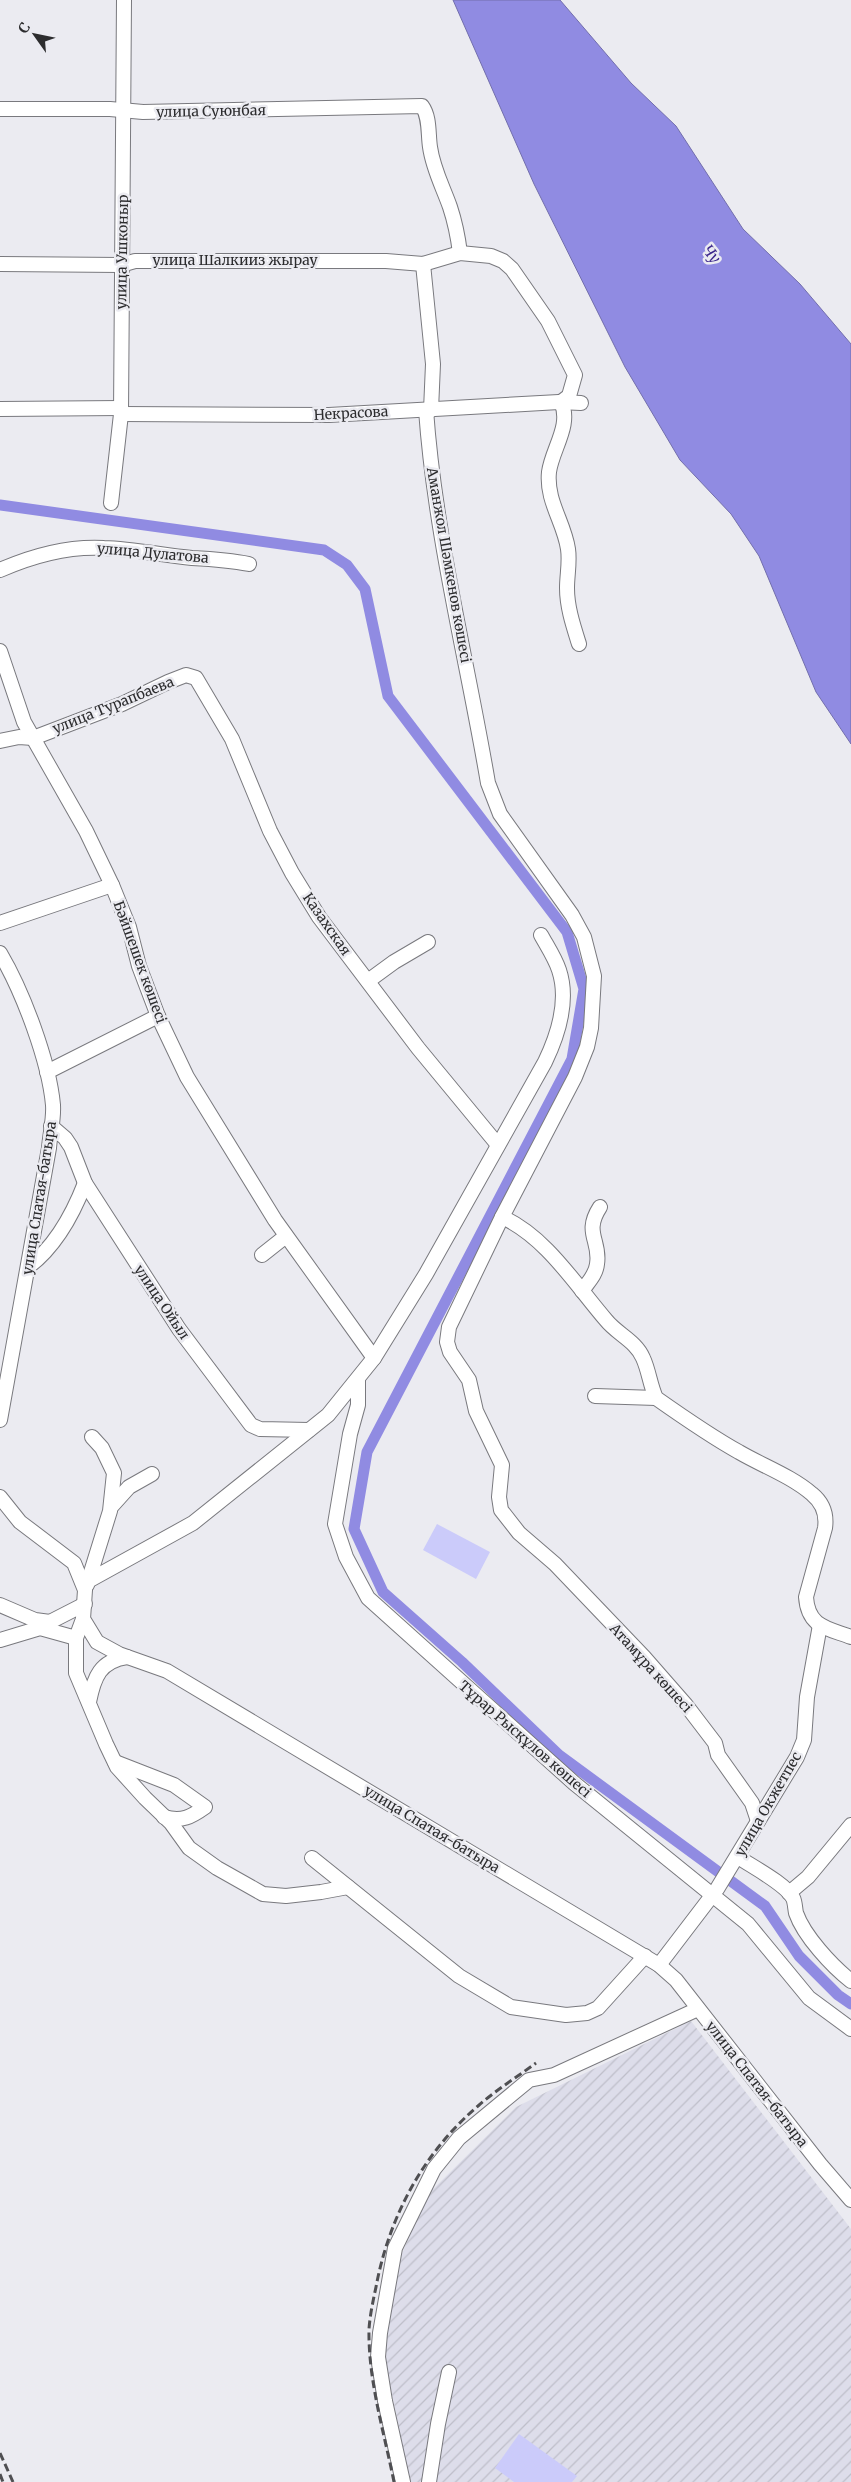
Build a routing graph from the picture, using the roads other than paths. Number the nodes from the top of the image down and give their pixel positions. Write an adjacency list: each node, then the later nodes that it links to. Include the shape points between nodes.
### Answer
1 (124, 0): 3 (street, улица Ушконыр)
2 (0, 109): 3 (street, улица Суюнбая)
3 (123, 110): 4 (street, улица Суюнбая, via 252,111 422,106 427,112 430,150 439,181); 7 (street, улица Ушконыр)
4 (465, 252): 6 (street, улица Шалкииз жырау); 8 (street, via 503,261 548,321 575,375 569,396)
5 (0, 264): 7 (street, улица Шалкииз жырау)
6 (423, 264): 7 (street, улица Шалкииз жырау, via 135,260); 11 (street, Аманжол Шәмкенов көшесі, via 433,364)
7 (120, 265): 12 (street, улица Ушконыр)
8 (562, 402): 9 (street, Некрасова); 11 (street, Некрасова); 16 (street, via 566,410 565,421 548,487 568,548 570,615)
9 (581, 403)
10 (0, 409): 12 (street, Некрасова)
11 (429, 410): 12 (street, Некрасова, via 329,415); 33 (street, Аманжол Шәмкенов көшесі, via 430,458 488,783 500,814 572,915 584,937 594,976 587,1047 575,1077)
12 (121, 411): 13 (street, улица Ушконыр)
13 (111, 504)
14 (249, 564): 15 (street, улица Дулатова, via 222,558 192,558 103,548 60,550)
15 (0, 570)
16 (579, 644)
17 (0, 651): 19 (street, Бәйшешек көшесі, via 24,722)
18 (196, 678): 19 (street, улица Турапбаева, via 186,675 177,678 122,704); 26 (street, Казахская, via 232,739 270,831 292,873 319,916)
19 (33, 738): 20 (street, улица Турапбаева); 21 (street, Бәйшешек көшесі, via 86,831)
20 (0, 740)
21 (112, 885): 22 (street); 27 (street, Бәйшешек көшесі)
22 (0, 923)
23 (542, 935): 30 (street, via 562,981 560,1023 545,1062)
24 (428, 942): 26 (street)
25 (0, 953): 28 (street, улица Спатая-батыра, via 28,1015)
26 (368, 981): 30 (street, Казахская)
27 (158, 1016): 28 (street); 34 (street, Бәйшешек көшесі, via 187,1077)
28 (47, 1072): 29 (street, улица Спатая-батыра, via 53,1107)
29 (51, 1126): 31 (street, улица Ойыл, via 71,1147); 36 (street, улица Спатая-батыра)
30 (498, 1145): 38 (street, via 426,1274)
31 (85, 1183): 36 (street, via 58,1236 44,1255); 43 (street, улица Ойыл, via 179,1330 251,1425 260,1429)
32 (600, 1207): 37 (street, via 593,1222 592,1235 598,1262 595,1273)
33 (502, 1217): 37 (street, via 525,1229); 60 (street, Атамұра көшесі, via 449,1328 447,1342 468,1380 476,1411 502,1465 501,1510 519,1533 555,1564 686,1705 716,1743 718,1755 752,1803)
34 (286, 1236): 35 (street); 38 (street, Бәйшешек көшесі)
35 (262, 1255)
36 (28, 1267): 42 (street, улица Спатая-батыра)
37 (582, 1291): 41 (street, via 607,1322 644,1358)
38 (374, 1358): 39 (street)
39 (358, 1380): 43 (street, via 328,1415); 65 (street, Тұрар Рысқұлов көшесі, via 358,1405 335,1524 346,1557 368,1598 574,1783)
40 (595, 1396): 41 (street)
41 (656, 1398): 52 (street, via 739,1452 813,1494 823,1506 826,1528 806,1597 810,1617)
42 (0, 1420)
43 (309, 1430): 48 (street, via 193,1523)
44 (92, 1437): 47 (street, via 102,1448 114,1473)
45 (152, 1474): 47 (street, via 129,1487)
46 (0, 1497): 48 (street, via 20,1522 74,1563)
47 (111, 1506): 48 (street)
48 (86, 1592): 50 (street); 51 (street)
49 (0, 1605): 51 (street)
50 (84, 1619): 54 (street); 56 (street, улица Спатая-батыра, via 98,1642)
51 (45, 1625): 54 (street); 55 (street)
52 (820, 1625): 53 (street); 60 (street, улица Окжетпес, via 807,1697 804,1740)
53 (851, 1637)
54 (76, 1638): 57 (street, via 76,1673)
55 (0, 1640)
56 (127, 1657): 57 (street, via 114,1659 102,1668 92,1685); 67 (street, улица Спатая-батыра, via 167,1671)
57 (89, 1702): 58 (street)
58 (115, 1762): 59 (street); 59 (street, via 174,1785 205,1807 191,1818 175,1820)
59 (164, 1817): 64 (street, via 189,1848 263,1894 286,1896)
60 (758, 1820): 63 (street, улица Окжетпес)
61 (851, 1825): 66 (street, via 808,1877)
62 (312, 1858): 64 (street)
63 (735, 1861): 65 (street, улица Окжетпес); 66 (street)
64 (348, 1886): 67 (street, via 459,1976 511,2007 566,2015 587,2013 598,2008)
65 (715, 1892): 68 (street, улица Окжетпес); 71 (street, Тұрар Рысқұлов көшесі, via 748,1924 809,1998)
66 (789, 1894): 69 (street, via 796,1914 812,1939 831,1965)
67 (645, 1956): 68 (street, улица Спатая-батыра)
68 (659, 1965): 70 (street, улица Спатая-батыра, via 676,1980)
69 (851, 1981)
70 (698, 2009): 72 (street, улица Спатая-батыра); 74 (street, via 554,2075 529,2080 459,2138 434,2169 395,2248 380,2333 378,2357)
71 (851, 2029)
72 (851, 2200)
73 (449, 2372): 75 (street)
74 (403, 2482)
75 (429, 2482)

